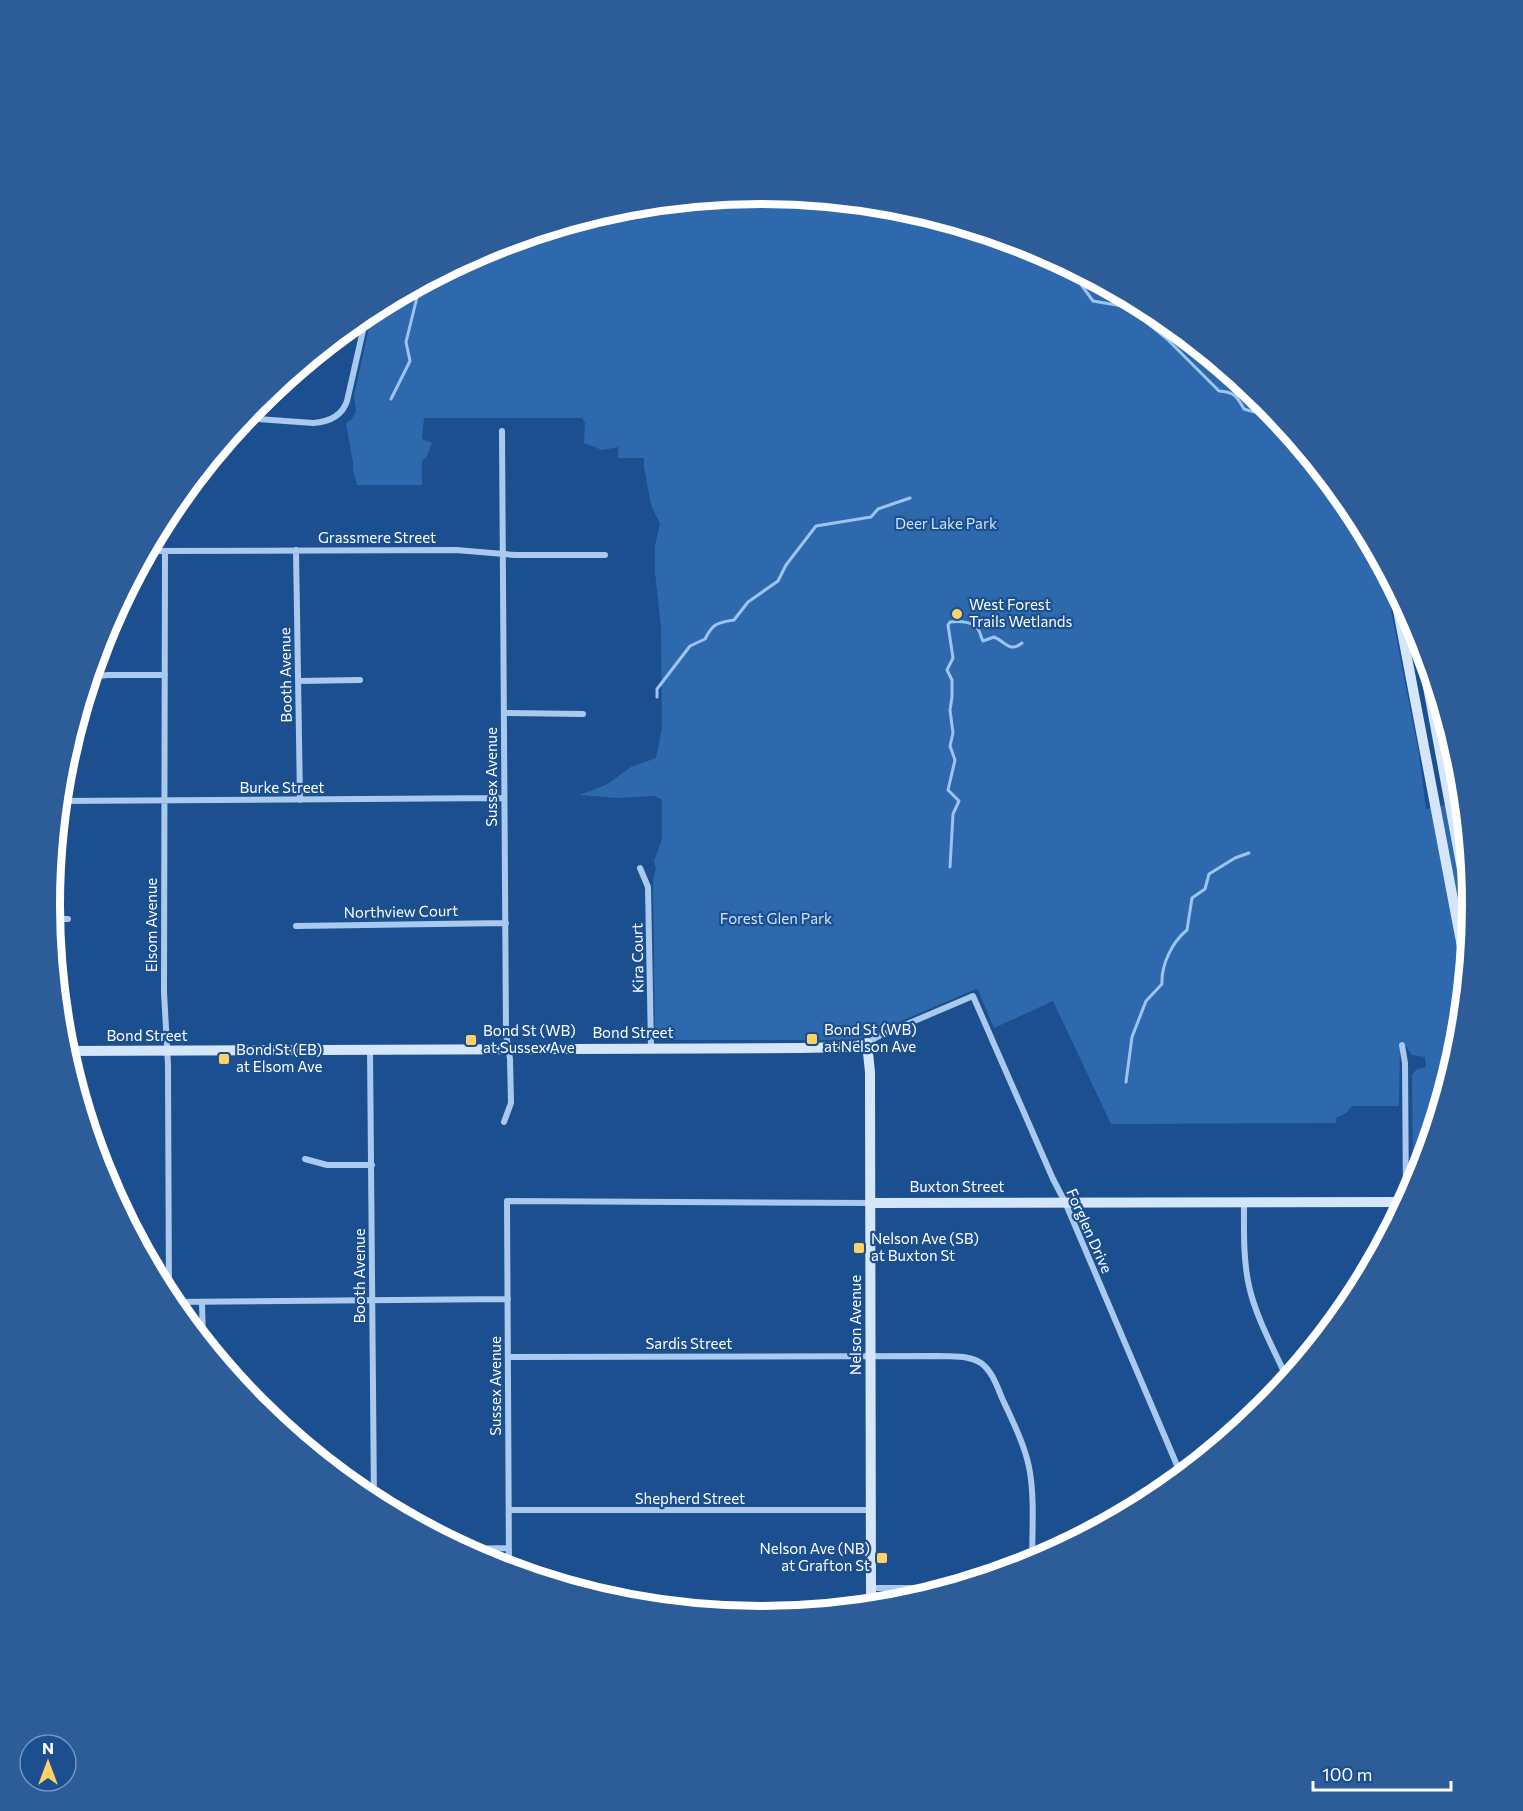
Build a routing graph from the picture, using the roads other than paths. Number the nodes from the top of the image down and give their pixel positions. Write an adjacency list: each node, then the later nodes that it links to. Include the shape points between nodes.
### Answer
1 (363, 329): 2 (street, via 347,400 340,413 313,423)
2 (256, 419)
3 (502, 431): 7 (street, Sussex Avenue)
4 (296, 550): 6 (street, Grassmere Street); 7 (street, Grassmere Street); 13 (street, Booth Avenue)
5 (156, 551): 6 (street, Grassmere Street)
6 (165, 551): 10 (street, Elsom Avenue)
7 (503, 553): 8 (street, Grassmere Street); 15 (street, Sussex Avenue)
8 (605, 555)
9 (1398, 611): 27 (street)
10 (165, 675): 11 (street); 20 (street, Elsom Avenue)
11 (98, 676)
12 (360, 680): 13 (street)
13 (298, 681): 18 (street, Booth Avenue)
14 (1429, 691): 22 (street)
15 (504, 713): 16 (street); 17 (street, Sussex Avenue)
16 (583, 714)
17 (504, 798): 18 (street, Burke Street); 25 (street, Sussex Avenue)
18 (300, 800): 20 (street, Burke Street)
19 (68, 801): 20 (street, Burke Street)
20 (164, 801): 35 (street, Elsom Avenue)
21 (640, 868): 31 (street, Kira Court, via 648,887)
22 (1461, 868)
23 (61, 919): 24 (street)
24 (68, 919)
25 (506, 923): 26 (street, Northview Court); 33 (street, Sussex Avenue)
26 (296, 926)
27 (1461, 941)
28 (973, 996): 29 (street, Bond Street); 41 (street, Forglen Drive)
29 (867, 1043): 31 (street, Bond Street, via 853,1047); 44 (street, Nelson Avenue)
30 (1402, 1045): 39 (street)
31 (651, 1048): 33 (street, Bond Street)
32 (370, 1049): 33 (street, Bond Street); 35 (street, Bond Street); 38 (street, Booth Avenue)
33 (509, 1049): 36 (street, Sussex Avenue, via 511,1103)
34 (75, 1051): 35 (street, Bond Street)
35 (167, 1051): 45 (street, Elsom Avenue)
36 (504, 1122)
37 (305, 1159): 38 (street, via 327,1165)
38 (372, 1165): 47 (street, Booth Avenue)
39 (1406, 1183)
40 (507, 1202): 44 (street, Buxton Street); 46 (street, Sussex Avenue)
41 (1065, 1202): 42 (street, Buxton Street); 44 (street, Buxton Street); 54 (street, Forglen Drive)
42 (1245, 1202): 43 (street, Buxton Street); 53 (street, via 1250,1287)
43 (1397, 1202)
44 (870, 1203): 51 (street, Nelson Avenue)
45 (169, 1280)
46 (508, 1299): 47 (street); 52 (street, Sussex Avenue)
47 (372, 1300): 49 (street); 55 (street, Booth Avenue)
48 (183, 1301): 49 (street)
49 (202, 1302): 50 (street)
50 (203, 1330)
51 (871, 1356): 52 (street, Sardis Street); 57 (street, Nelson Avenue); 60 (street, Sardis Street, via 962,1357 980,1362 988,1370 1029,1467)
52 (508, 1357): 56 (street, Sussex Avenue)
53 (1284, 1373)
54 (1179, 1469)
55 (374, 1490)
56 (509, 1510): 57 (street, Shepherd Street); 58 (street, Sussex Avenue)
57 (871, 1510): 62 (street, Nelson Avenue)
58 (509, 1548): 59 (street); 61 (street, Sussex Avenue)
59 (481, 1549)
60 (1032, 1553)
61 (509, 1560)
62 (870, 1588): 63 (street); 64 (street, Nelson Avenue)
63 (923, 1588)
64 (871, 1598)

